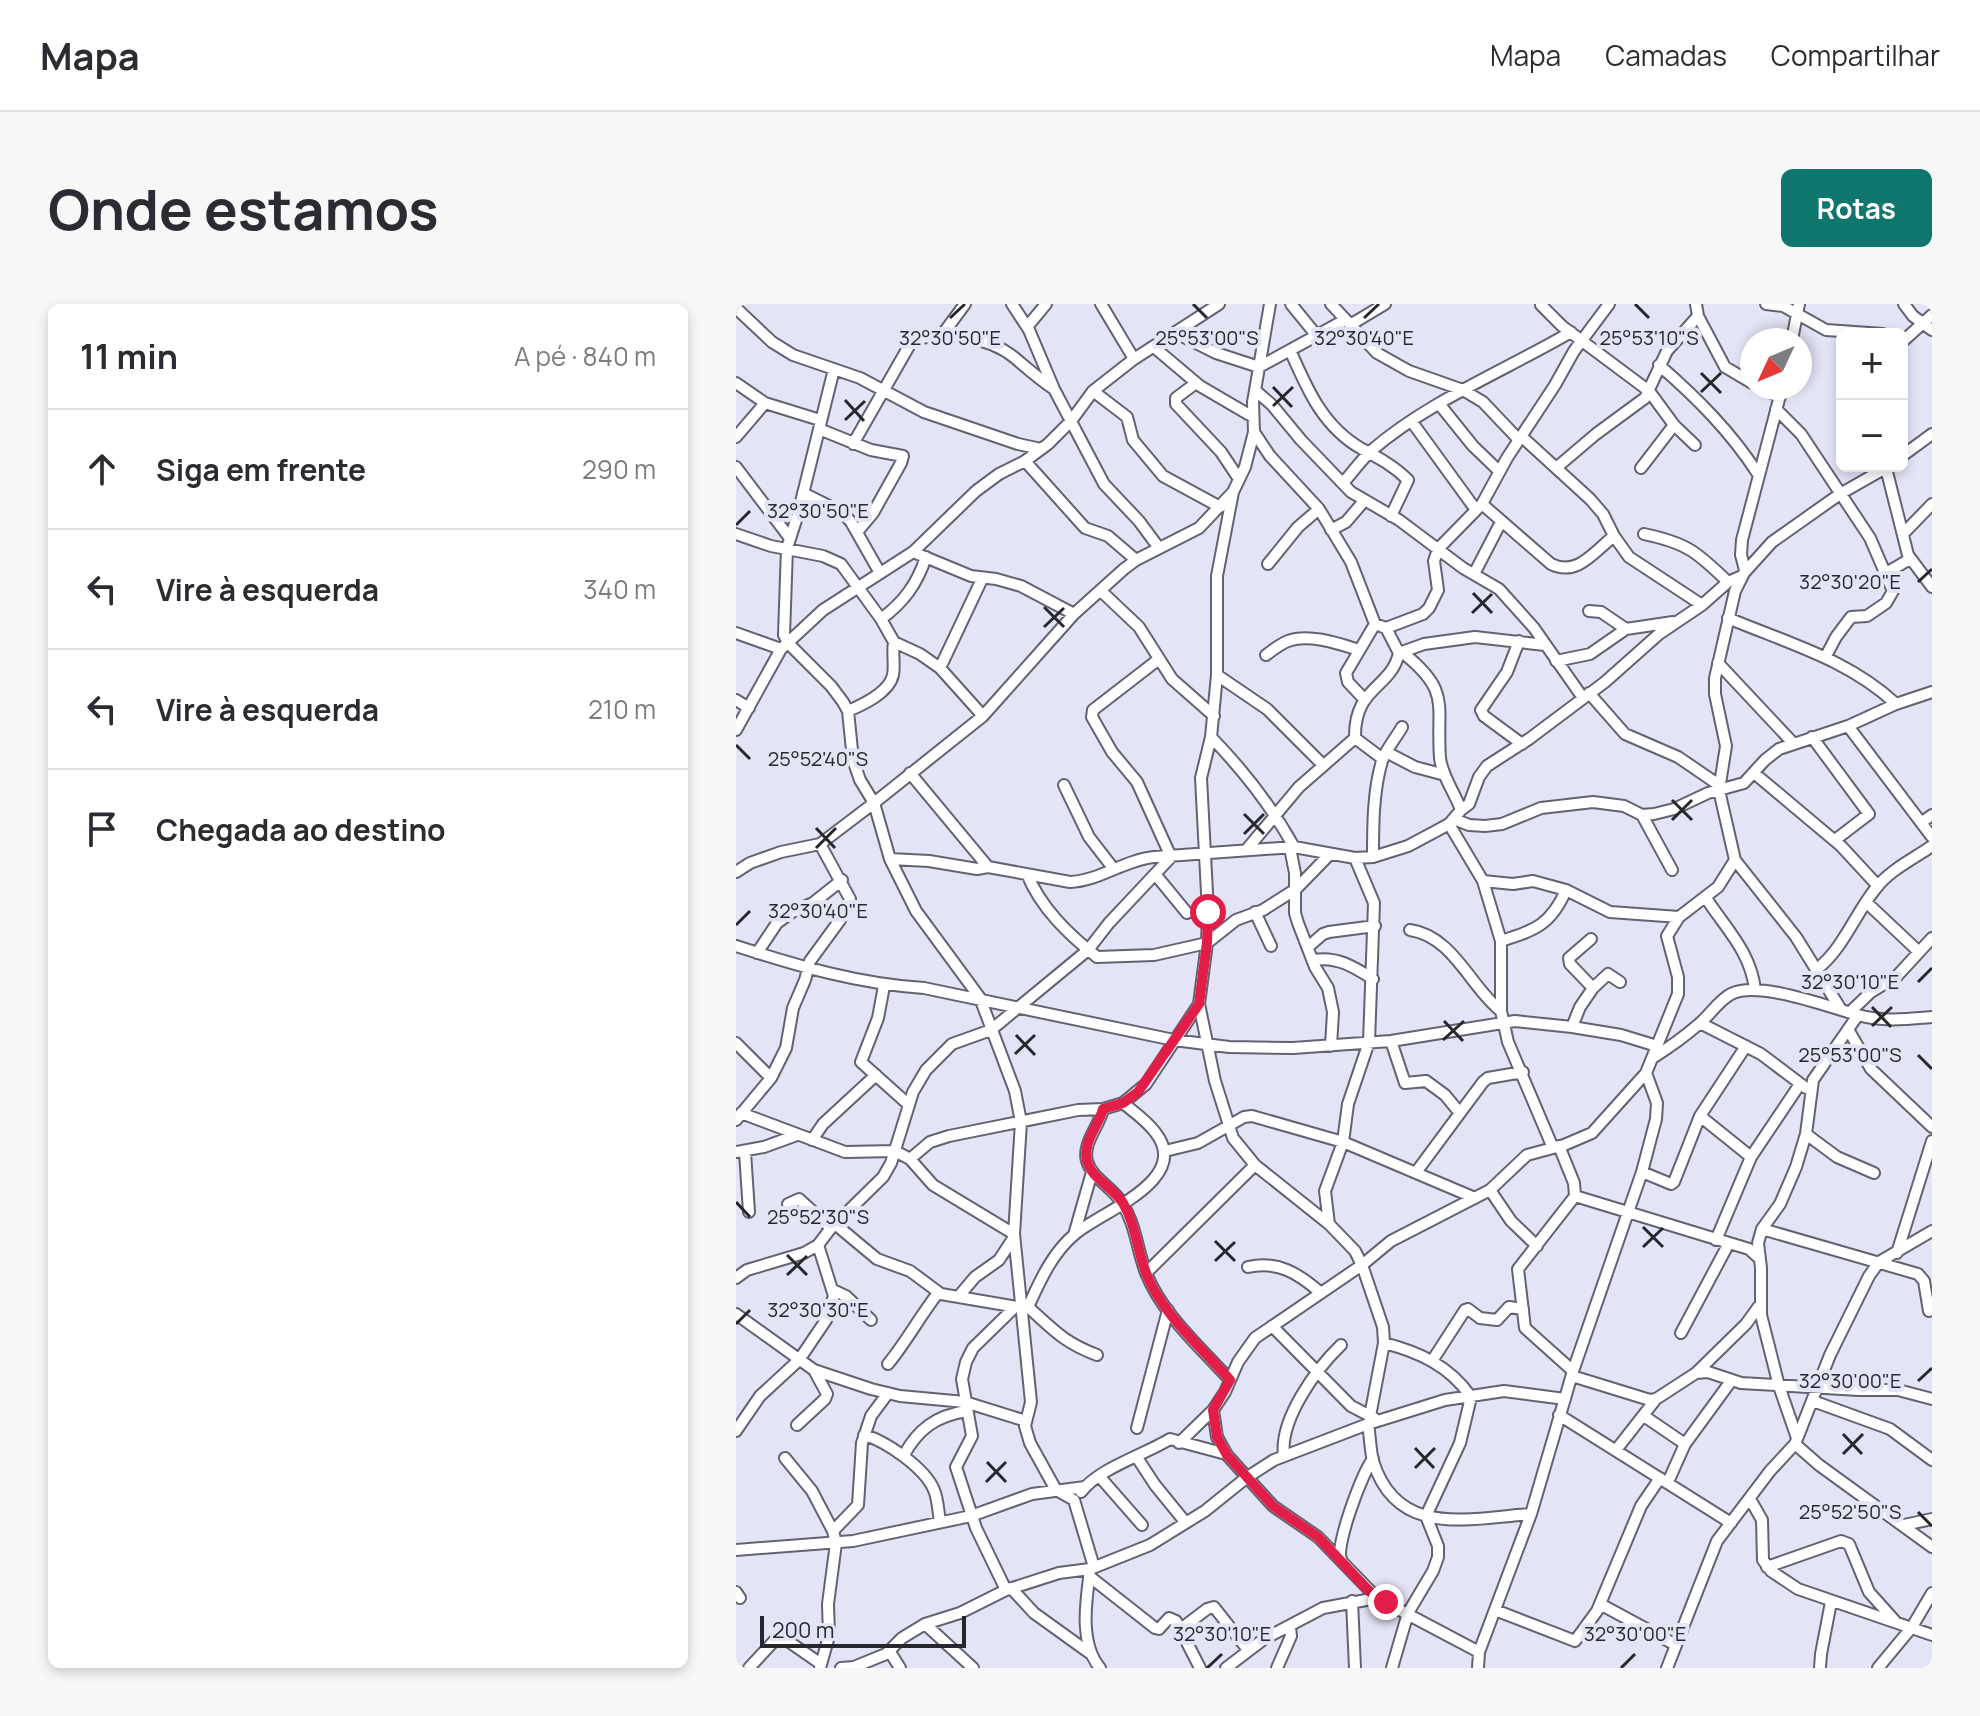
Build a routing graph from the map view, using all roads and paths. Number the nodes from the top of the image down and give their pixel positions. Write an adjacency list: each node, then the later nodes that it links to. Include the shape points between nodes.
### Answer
1 (965, 304): 24 (street)
2 (1012, 304): 19 (street)
3 (1046, 304): 19 (street)
4 (1101, 304): 30 (street)
5 (1219, 304): 23 (street)
6 (1270, 304): 32 (street)
7 (1291, 304): 25 (street)
8 (1331, 304): 18 (street)
9 (1385, 304): 18 (street)
10 (1609, 304): 27 (street)
11 (1766, 304): 16 (street)
12 (1904, 304): 20 (street)
13 (1541, 305): 22 (street)
14 (736, 308): 33 (street, via 781,348)
15 (1701, 308): 31 (street); 34 (street, via 1727,370)
16 (1798, 309): 21 (street, via 1826,330)
17 (1932, 315): 20 (street)
18 (1347, 323): 25 (street); 39 (street, via 1396,364)
19 (1027, 327): 37 (street)
20 (1928, 327): 26 (street)
21 (1836, 331)
22 (1571, 332): 27 (street); 39 (street)
23 (1176, 333): 28 (street); 32 (street)
24 (942, 335): 37 (street, via 997,347); 38 (street, via 910,341)
25 (1317, 336): 29 (street)
26 (1908, 339)
27 (1581, 340): 42 (street); 55 (street)
28 (1155, 348): 30 (street); 36 (street)
29 (1290, 350): 32 (street); 60 (street, via 1319,411)
30 (1134, 359): 40 (street)
31 (1659, 365): 42 (street); 68 (street, via 1718,421)
32 (1259, 367): 41 (street)
33 (834, 369): 38 (street); 50 (street)
34 (1740, 377)
35 (736, 383): 44 (street)
36 (1196, 383): 47 (street); 69 (street, via 1176,398 1176,404)
37 (1054, 389): 48 (street)
38 (883, 390): 56 (street); 58 (street, via 924,412)
39 (1463, 390): 45 (street); 55 (street)
40 (1093, 391): 48 (street); 76 (street, via 1127,417 1133,440 1163,476)
41 (1256, 391): 47 (street); 70 (street)
42 (1649, 391): 51 (street); 63 (street)
43 (1779, 400): 46 (street)
44 (765, 403): 50 (street); 54 (street)
45 (1440, 405): 49 (street); 65 (street)
46 (1776, 409): 68 (street); 73 (street, via 1801,434)
47 (1253, 417): 52 (street)
48 (1071, 421): 58 (street); 88 (street, via 1104,484)
49 (1412, 422): 60 (street); 77 (street)
50 (820, 425): 56 (street); 72 (street)
51 (1674, 425): 57 (street); 64 (street)
52 (1254, 432): 69 (street); 78 (street)
53 (1932, 434): 59 (street)
54 (736, 437)
55 (1520, 438): 63 (street); 65 (street)
56 (853, 444): 82 (street, via 903,456)
57 (1695, 445)
58 (1041, 449): 61 (street)
59 (1908, 450)
60 (1369, 452): 70 (street); 79 (street, via 1408,480)
61 (1025, 461): 90 (street, via 976,491); 93 (street, via 1085,528 1108,536)
62 (736, 467): 87 (street)
63 (1556, 468): 86 (street, via 1603,514)
64 (1641, 468)
65 (1499, 471): 77 (street)
66 (1879, 472): 73 (street)
67 (1889, 472): 85 (street)
68 (1758, 474): 96 (street, via 1742,540)
69 (1239, 479): 71 (street)
70 (1343, 483): 74 (street)
71 (1233, 492): 76 (street); 125 (street, via 1217,576)
72 (803, 493): 82 (street, via 843,513); 87 (street)
73 (1840, 494): 96 (street, via 1772,542); 97 (street)
74 (1364, 501): 79 (street); 81 (street)
75 (1932, 504): 85 (street)
76 (1220, 507): 88 (street, via 1199,528)
77 (1479, 507): 80 (street); 89 (street)
78 (1319, 509): 81 (street); 94 (street)
79 (1391, 516): 89 (street)
80 (1501, 522): 86 (street, via 1551,564 1569,569); 98 (street)
81 (1331, 530): 110 (street)
82 (857, 532): 95 (street)
83 (736, 534): 87 (street)
84 (1644, 534): 100 (street, via 1686,546)
85 (1903, 534): 92 (street)
86 (1614, 536): 104 (street, via 1629,557)
87 (788, 543): 101 (street, via 841,564); 116 (street)
88 (1159, 548): 93 (street)
89 (1438, 549): 98 (street); 110 (street, via 1438,590 1429,608)
90 (913, 552): 91 (street); 95 (street)
91 (926, 557): 99 (street); 108 (street, via 914,587)
92 (1910, 559): 97 (street); 102 (street)
93 (1136, 560): 103 (street)
94 (1268, 564)
95 (880, 573): 101 (street)
96 (1744, 573): 100 (street); 107 (street)
97 (1886, 573): 120 (street, via 1892,596 1867,616 1851,617)
98 (1474, 574): 115 (street, via 1499,589)
99 (982, 579): 106 (street, via 1021,586); 124 (street)
100 (1728, 582): 104 (street)
101 (858, 586): 108 (street); 116 (street, via 823,610)
102 (1932, 587)
103 (1101, 591): 106 (street); 121 (street, via 1139,627)
104 (1702, 605): 109 (street)
105 (1589, 611): 111 (street, via 1601,612)
106 (1074, 614): 133 (street)
107 (1728, 618): 120 (street); 123 (street)
108 (881, 619): 114 (street)
109 (1675, 621): 111 (street); 127 (street)
110 (1380, 626): 117 (street); 118 (street)
111 (1626, 629): 122 (street, via 1590,654)
112 (736, 633): 116 (street)
113 (1519, 641): 115 (street); 118 (street, via 1475,637); 142 (street, via 1507,672 1481,710)
114 (894, 642): 124 (street); 132 (street, via 889,683)
115 (1545, 645): 122 (street)
116 (785, 647): 131 (street); 132 (street, via 831,686)
117 (1359, 650): 119 (street, via 1297,639); 128 (street, via 1346,678)
118 (1401, 653): 128 (street); 147 (street, via 1433,683)
119 (1266, 655)
120 (1826, 656): 130 (street)
121 (1159, 659): 134 (street, via 1183,690); 164 (street, via 1093,710 1092,717 1137,782)
122 (1556, 661): 127 (street)
123 (1718, 663): 141 (street); 149 (street, via 1715,694 1726,746)
124 (940, 668): 133 (street)
125 (1217, 675): 134 (street); 144 (street, via 1267,709)
126 (1932, 692): 130 (street)
127 (1586, 696): 142 (street); 149 (street, via 1625,734 1678,757)
128 (1364, 699): 140 (street)
129 (736, 700): 131 (street)
130 (1896, 704): 135 (street)
131 (749, 708): 137 (street)
132 (848, 711): 150 (street, via 853,760)
133 (983, 716): 145 (street)
134 (1214, 716): 138 (street)
135 (1848, 726): 139 (street); 155 (street)
136 (1402, 727): 143 (street)
137 (736, 730)
138 (1211, 737): 153 (street); 162 (street, via 1201,778)
139 (1812, 737): 141 (street); 157 (street, via 1869,814)
140 (1355, 738): 143 (street); 144 (street)
141 (1793, 743): 146 (street, via 1771,754)
142 (1522, 744): 154 (street, via 1487,766 1469,804)
143 (1384, 755): 147 (street); 165 (street)
144 (1323, 765): 153 (street)
145 (910, 773): 150 (street); 171 (street)
146 (1754, 773): 149 (street, via 1740,786); 157 (street)
147 (1445, 775): 154 (street)
148 (1064, 785): 172 (street, via 1089,837)
149 (1719, 787): 151 (street, via 1674,809); 169 (street)
150 (874, 803): 158 (street); 168 (street)
151 (1642, 815): 154 (street, via 1624,806 1593,802 1541,808 1493,825 1469,825); 173 (street)
152 (1932, 815): 155 (street)
153 (1275, 816): 160 (street); 161 (street)
154 (1454, 818): 165 (street, via 1408,846); 178 (street)
155 (1922, 822): 156 (street)
156 (1932, 837)
157 (1835, 840): 179 (street)
158 (820, 844): 170 (street); 177 (street)
159 (1932, 846): 179 (street)
160 (1292, 848): 161 (street); 163 (street); 180 (street)
161 (1247, 849): 162 (street)
162 (1207, 853): 164 (street); 192 (street)
163 (1330, 854): 166 (street); 180 (street)
164 (1171, 857): 172 (street, via 1137,859); 176 (street)
165 (1373, 857): 166 (street)
166 (1355, 858): 187 (street, via 1374,903)
167 (736, 859): 170 (street)
168 (890, 859): 171 (street); 207 (street, via 916,911)
169 (1735, 860): 182 (street); 201 (street)
170 (750, 863): 174 (street)
171 (988, 867): 175 (street)
172 (1113, 868): 175 (street, via 1081,882)
173 (1672, 870)
174 (736, 872)
175 (1027, 874): 196 (street, via 1038,898)
176 (1155, 874): 185 (street); 196 (street)
177 (842, 880): 198 (street, via 777,923); 200 (street, via 850,899)
178 (1483, 881): 181 (street, via 1526,880); 191 (street)
179 (1878, 886): 183 (street)
180 (1296, 889): 184 (street); 195 (street, via 1295,913)
181 (1566, 890): 186 (street, via 1610,912); 191 (street, via 1543,924)
182 (1706, 898): 186 (street); 206 (street, via 1747,957)
183 (1866, 902): 197 (street); 201 (street, via 1835,954)
184 (1255, 912): 192 (street); 194 (street)
185 (1187, 913)
186 (1679, 917): 223 (street, via 1667,936 1678,994)
187 (1375, 926): 195 (street, via 1323,934); 202 (street)
188 (1410, 930): 211 (street, via 1430,937 1469,972)
189 (1932, 938): 197 (street)
190 (1591, 939): 205 (street, via 1569,961)
191 (1501, 941): 211 (street)
192 (1207, 943): 196 (street, via 1136,956 1097,957); 208 (street)
193 (736, 946): 198 (street)
194 (1271, 946)
195 (1308, 947): 199 (street)
196 (1088, 950): 209 (street)
197 (1919, 952): 210 (street)
198 (757, 953): 200 (street)
199 (1314, 960): 202 (street, via 1338,960); 222 (street, via 1333,1012)
200 (807, 968): 204 (street); 229 (street, via 786,1048)
201 (1817, 969): 210 (street)
202 (1373, 979): 219 (street)
203 (1620, 982): 205 (street, via 1608,974)
204 (884, 986): 207 (street); 228 (street, via 861,1060)
205 (1593, 988): 214 (street)
206 (1755, 990): 210 (street); 213 (street, via 1731,994)
207 (980, 998): 209 (street); 215 (street)
208 (1199, 1004): 217 (street); 221 (street)
209 (1021, 1006): 215 (street); 217 (street)
210 (1849, 1012): 212 (street, via 1890,1019); 216 (street)
211 (1503, 1016): 214 (street); 218 (street); 226 (street, via 1508,1042)
212 (1932, 1017)
213 (1700, 1023): 224 (street); 225 (street)
214 (1572, 1027): 223 (street)
215 (991, 1030): 233 (street, via 942,1053 926,1070); 238 (street)
216 (1849, 1031): 231 (street, via 1819,1070); 240 (street, via 1871,1069)
217 (1174, 1040): 221 (street); 232 (street, via 1146,1084)
218 (1391, 1041): 219 (street); 235 (street, via 1405,1083 1426,1081 1436,1086)
219 (1369, 1042): 222 (street); 245 (street, via 1348,1104)
220 (736, 1043): 229 (street)
221 (1207, 1045): 222 (street); 239 (street)
222 (1331, 1046)
223 (1657, 1046): 225 (street)
224 (1746, 1046): 230 (street); 236 (street)
225 (1652, 1058): 227 (street)
226 (1523, 1072): 235 (street, via 1488,1078); 246 (street)
227 (1646, 1073): 246 (street, via 1592,1133); 255 (street, via 1657,1103)
228 (876, 1075): 233 (street); 243 (street)
229 (771, 1078): 237 (street)
230 (1800, 1084): 231 (street); 250 (street)
231 (1811, 1091): 241 (street)
232 (1123, 1103): 234 (street); 248 (street, via 1155,1131)
233 (909, 1105): 247 (street)
234 (1103, 1109): 238 (street); 254 (street, via 1086,1153)
235 (1459, 1112): 253 (street)
236 (1700, 1116): 250 (street); 255 (street, via 1674,1182)
237 (739, 1117): 242 (street)
238 (1021, 1122): 251 (street, via 940,1139); 270 (street)
239 (1229, 1126): 245 (street, via 1252,1116); 248 (street, via 1198,1143); 252 (street)
240 (1932, 1127)
241 (1806, 1134): 256 (street, via 1837,1157); 262 (street)
242 (797, 1135): 243 (street); 249 (street)
243 (812, 1140): 247 (street, via 845,1152)
244 (1932, 1141): 277 (street)
245 (1343, 1142): 253 (street); 265 (street, via 1325,1191)
246 (1556, 1147): 257 (street, via 1527,1155); 258 (street)
247 (895, 1151): 251 (street); 266 (street, via 883,1177)
248 (1165, 1151): 260 (street, via 1162,1167 1147,1187)
249 (740, 1152): 263 (street)
250 (1751, 1157): 272 (street)
251 (910, 1159): 270 (street, via 933,1185)
252 (1255, 1165): 265 (street); 281 (street)
253 (1417, 1171): 259 (street)
254 (1092, 1172): 260 (street); 271 (street)
255 (1642, 1172): 264 (street)
256 (1874, 1173)
257 (1490, 1190): 259 (street); 275 (street)
258 (1575, 1196): 264 (street); 275 (street)
259 (1475, 1198): 279 (street, via 1391,1241)
260 (1123, 1203): 271 (street); 281 (street)
261 (788, 1204): 266 (street, via 799,1199)
262 (1780, 1204): 267 (street); 269 (street)
263 (749, 1212)
264 (1627, 1213): 272 (street); 304 (street)
265 (1329, 1224): 279 (street)
266 (833, 1226): 274 (street); 284 (street, via 877,1259 910,1271)
267 (1762, 1229): 269 (street); 276 (street)
268 (1932, 1231): 277 (street)
269 (1780, 1232): 278 (street)
270 (1014, 1235): 286 (street, via 999,1260); 288 (street)
271 (1074, 1235): 288 (street)
272 (1716, 1240): 273 (street)
273 (1729, 1243): 276 (street); 295 (street)
274 (818, 1245): 282 (street); 283 (street)
275 (1537, 1246): 289 (street, via 1518,1269)
276 (1753, 1246): 287 (street, via 1759,1258)
277 (1897, 1253): 278 (street)
278 (1879, 1262): 291 (street, via 1918,1274); 309 (street)
279 (1362, 1265): 285 (street); 296 (street)
280 (1248, 1267): 285 (street, via 1283,1268)
281 (1146, 1273): 290 (street)
282 (736, 1278)
283 (833, 1290): 293 (street); 299 (street, via 826,1320)
284 (938, 1293): 286 (street); 301 (street)
285 (1321, 1293): 294 (street)
286 (959, 1296): 288 (street)
287 (1759, 1306): 305 (street); 308 (street)
288 (1022, 1307): 298 (street, via 1055,1333); 316 (street, via 968,1356 962,1379); 321 (street, via 1031,1402)
289 (1523, 1309): 300 (street, via 1509,1307 1497,1320 1465,1310); 304 (street, via 1529,1334)
290 (1168, 1310): 306 (street); 323 (street)
291 (1929, 1311)
292 (736, 1314): 299 (street)
293 (871, 1320)
294 (1272, 1326): 303 (street); 306 (street, via 1247,1348)
295 (1681, 1333)
296 (1384, 1343): 300 (street); 320 (street)
297 (1341, 1345): 303 (street)
298 (1097, 1355)
299 (799, 1360): 302 (street); 324 (street, via 760,1396)
300 (1432, 1361): 311 (street)
301 (888, 1364)
302 (814, 1370): 310 (street); 322 (street, via 827,1394)
303 (1316, 1372): 320 (street); 333 (street, via 1287,1431)
304 (1572, 1373): 312 (street); 313 (street, via 1642,1399)
305 (1696, 1373): 307 (street); 313 (street)
306 (1230, 1380): 317 (street)
307 (1731, 1381): 308 (street); 328 (street)
308 (1779, 1386): 309 (street); 326 (street)
309 (1818, 1386): 314 (street, via 1898,1390); 315 (street)
310 (888, 1393): 316 (street); 325 (street)
311 (1471, 1397): 312 (street, via 1512,1390); 320 (street); 346 (street, via 1460,1443)
312 (1565, 1399): 318 (street)
313 (1656, 1399): 319 (street)
314 (1932, 1399)
315 (1813, 1401): 326 (street); 336 (street, via 1890,1429)
316 (966, 1406): 321 (street); 330 (street, via 930,1423); 345 (street, via 972,1436 956,1467)
317 (1213, 1410): 327 (street); 331 (street, via 1217,1437)
318 (1559, 1415): 329 (street); 344 (street)
319 (1644, 1416): 328 (street); 329 (street)
320 (1373, 1420): 333 (street); 335 (street)
321 (1026, 1421): 341 (street, via 1030,1443)
322 (797, 1425)
323 (1137, 1428)
324 (736, 1429)
325 (864, 1435): 330 (street); 353 (street, via 858,1505)
326 (1796, 1441): 342 (street); 352 (street, via 1842,1482)
327 (1179, 1443): 331 (street); 332 (street, via 1170,1439)
328 (1685, 1444): 339 (street)
329 (1616, 1450): 339 (street)
330 (904, 1455): 348 (street, via 934,1490)
331 (1227, 1455): 338 (street)
332 (1136, 1456): 337 (street); 349 (street)
333 (1284, 1456): 338 (street)
334 (785, 1458): 353 (street, via 812,1491)
335 (1373, 1459): 346 (street, via 1390,1495); 356 (street, via 1359,1482 1339,1545)
336 (1932, 1460)
337 (1100, 1477): 340 (street); 351 (street)
338 (1246, 1478): 349 (street); 356 (street)
339 (1658, 1480): 350 (street); 364 (street, via 1641,1506)
340 (1085, 1487): 341 (street); 343 (street)
341 (1056, 1490): 343 (street); 345 (street)
342 (1750, 1499): 350 (street); 357 (street, via 1762,1520)
343 (1074, 1500): 358 (street)
344 (1531, 1514): 346 (street, via 1458,1521); 365 (street)
345 (971, 1516): 348 (street); 359 (street)
346 (1426, 1516): 366 (street, via 1438,1557)
347 (1932, 1519): 352 (street)
348 (940, 1521): 353 (street, via 883,1535)
349 (1186, 1523): 358 (street)
350 (1731, 1523): 373 (street, via 1717,1541)
351 (1142, 1525)
352 (1904, 1525): 354 (street)
353 (834, 1537): 355 (street); 378 (street, via 829,1636)
354 (1932, 1547)
355 (736, 1550)
356 (1342, 1561): 361 (street)
357 (1767, 1567): 363 (street, via 1798,1589); 367 (street, via 1829,1543 1849,1544 1869,1592)
358 (1091, 1571): 359 (street, via 1059,1573); 371 (street, via 1155,1628 1169,1618); 377 (street, via 1085,1604)
359 (1008, 1589): 368 (street); 377 (street)
360 (1932, 1593): 370 (street)
361 (1377, 1598): 362 (street); 366 (street)
362 (1352, 1601): 369 (street, via 1323,1608); 387 (street)
363 (1831, 1602): 367 (street); 390 (street)
364 (1600, 1604): 365 (street, via 1574,1642); 373 (street)
365 (1495, 1610): 376 (street)
366 (1408, 1613): 376 (street); 388 (street)
367 (1895, 1621): 370 (street)
368 (925, 1624): 375 (street); 383 (street)
369 (1290, 1627): 374 (street); 386 (street)
370 (1912, 1627): 372 (street); 391 (street)
371 (1182, 1628): 374 (street, via 1214,1607); 384 (street)
372 (1932, 1635)
373 (1676, 1645): 389 (street)
374 (1248, 1650): 385 (street)
375 (890, 1652): 381 (street); 382 (street)
376 (1479, 1652): 379 (street)
377 (1093, 1662)
378 (821, 1666): 380 (street, via 779,1638)
379 (1481, 1667)
380 (749, 1668)
381 (841, 1668)
382 (900, 1668)
383 (973, 1668)
384 (1200, 1668)
385 (1226, 1668)
386 (1277, 1668)
387 (1355, 1668)
388 (1392, 1668)
389 (1667, 1668)
390 (1820, 1668)
391 (1878, 1668)

